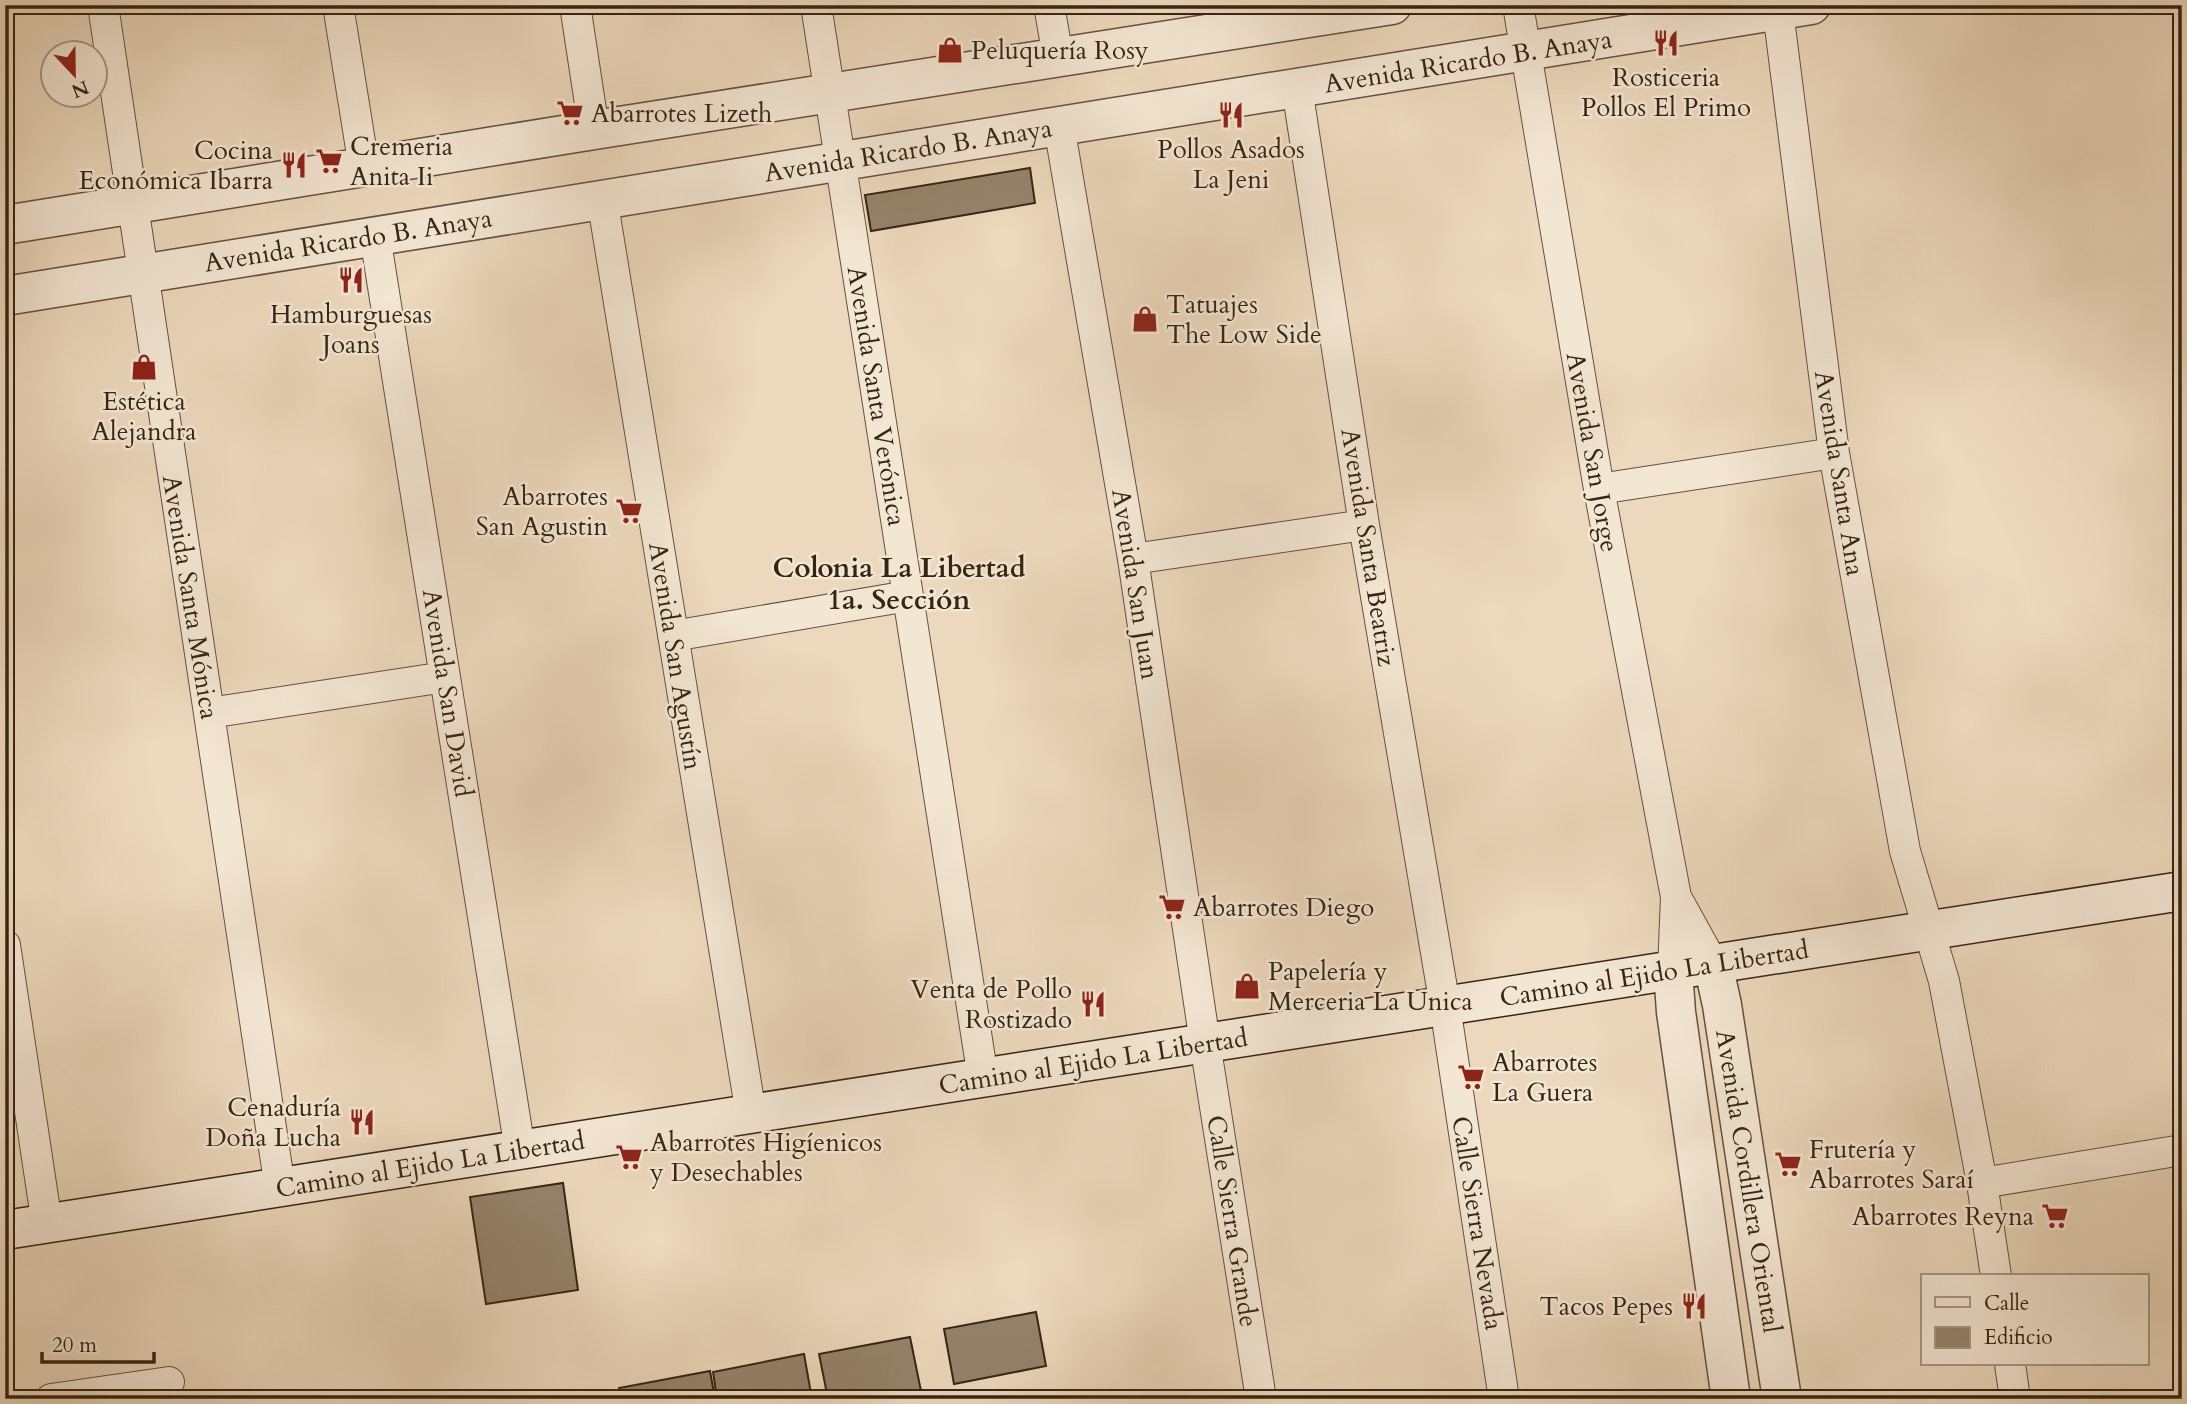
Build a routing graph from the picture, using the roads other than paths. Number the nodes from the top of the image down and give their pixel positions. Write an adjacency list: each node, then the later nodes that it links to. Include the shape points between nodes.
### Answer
1 (103, 5): 19 (street, Avenida Santa Mónica)
2 (338, 5): 17 (street)
3 (575, 5): 15 (street)
4 (816, 5): 13 (street, Avenida Santa Verónica)
5 (1049, 5): 11 (street)
6 (1392, 5): 9 (street)
7 (1518, 5): 10 (street, Avenida San Jorge)
8 (1786, 7): 10 (street, Avenida Ricardo B. Anaya); 24 (street, Avenida Santa Ana)
9 (1288, 13): 11 (street)
10 (1526, 52): 12 (street, Avenida Ricardo B. Anaya); 25 (street, Avenida San Jorge)
11 (1058, 57): 13 (street)
12 (1297, 88): 14 (street, Avenida Ricardo B. Anaya); 26 (street, Avenida Santa Beatriz)
13 (830, 93): 15 (street); 16 (street, Avenida Santa Verónica)
14 (1059, 126): 16 (street, Avenida Ricardo B. Anaya); 27 (street, Avenida San Juan)
15 (594, 130): 17 (street)
16 (840, 160): 18 (street, Avenida Ricardo B. Anaya); 28 (street, Avenida Santa Verónica)
17 (364, 167): 19 (street)
18 (602, 198): 21 (street, Avenida Ricardo B. Anaya); 29 (street, Avenida San Agustín)
19 (134, 204): 20 (street); 22 (street, Avenida Santa Mónica)
20 (5, 225)
21 (375, 236): 22 (street, Avenida Ricardo B. Anaya); 30 (street, Avenida San David)
22 (142, 273): 23 (street, Avenida Ricardo B. Anaya); 31 (street, Avenida Santa Mónica)
23 (5, 296)
24 (1834, 453): 25 (street); 34 (street, Avenida Santa Ana, via 1905,851)
25 (1599, 489): 33 (street, Avenida San Jorge)
26 (1364, 525): 27 (street); 38 (street, Avenida Santa Beatriz)
27 (1133, 559): 39 (street, Avenida San Juan)
28 (908, 596): 29 (street); 40 (street, Avenida Santa Verónica)
29 (673, 636): 41 (street, Avenida San Agustín)
30 (445, 677): 31 (street); 42 (street, Avenida San David)
31 (209, 713): 45 (street, Avenida Santa Mónica)
32 (2182, 891): 34 (street, Camino al Ejido La Libertad)
33 (1676, 897): 36 (street, Avenida San Jorge); 37 (street, Avenida San Jorge)
34 (1928, 930): 36 (street, Camino al Ejido La Libertad); 44 (street, Avenida Santa Ana, via 1944,981)
35 (5, 945): 46 (street)
36 (1713, 964): 37 (street, Camino al Ejido La Libertad); 55 (street, Avenida Cordillera Oriental)
37 (1673, 970): 38 (street, Camino al Ejido La Libertad); 54 (street, Avenida Cordillera Oriental)
38 (1445, 1006): 39 (street, Camino al Ejido La Libertad); 53 (street, Calle Sierra Nevada)
39 (1205, 1043): 40 (street, Camino al Ejido La Libertad); 52 (street, Calle Sierra Grande)
40 (983, 1078): 41 (street, Camino al Ejido La Libertad)
41 (751, 1114): 42 (street, Camino al Ejido La Libertad)
42 (520, 1150): 45 (street, Camino al Ejido La Libertad)
43 (2182, 1150): 44 (street)
44 (1982, 1183): 48 (street, Avenida Santa Ana)
45 (280, 1188): 46 (street, Camino al Ejido La Libertad)
46 (47, 1224): 47 (street, Camino al Ejido La Libertad)
47 (5, 1230)
48 (1996, 1274)
49 (2010, 1366): 56 (street)
50 (169, 1382): 51 (street)
51 (51, 1399)
52 (1261, 1399)
53 (1504, 1399)
54 (1731, 1399)
55 (1782, 1399)
56 (2015, 1399)

